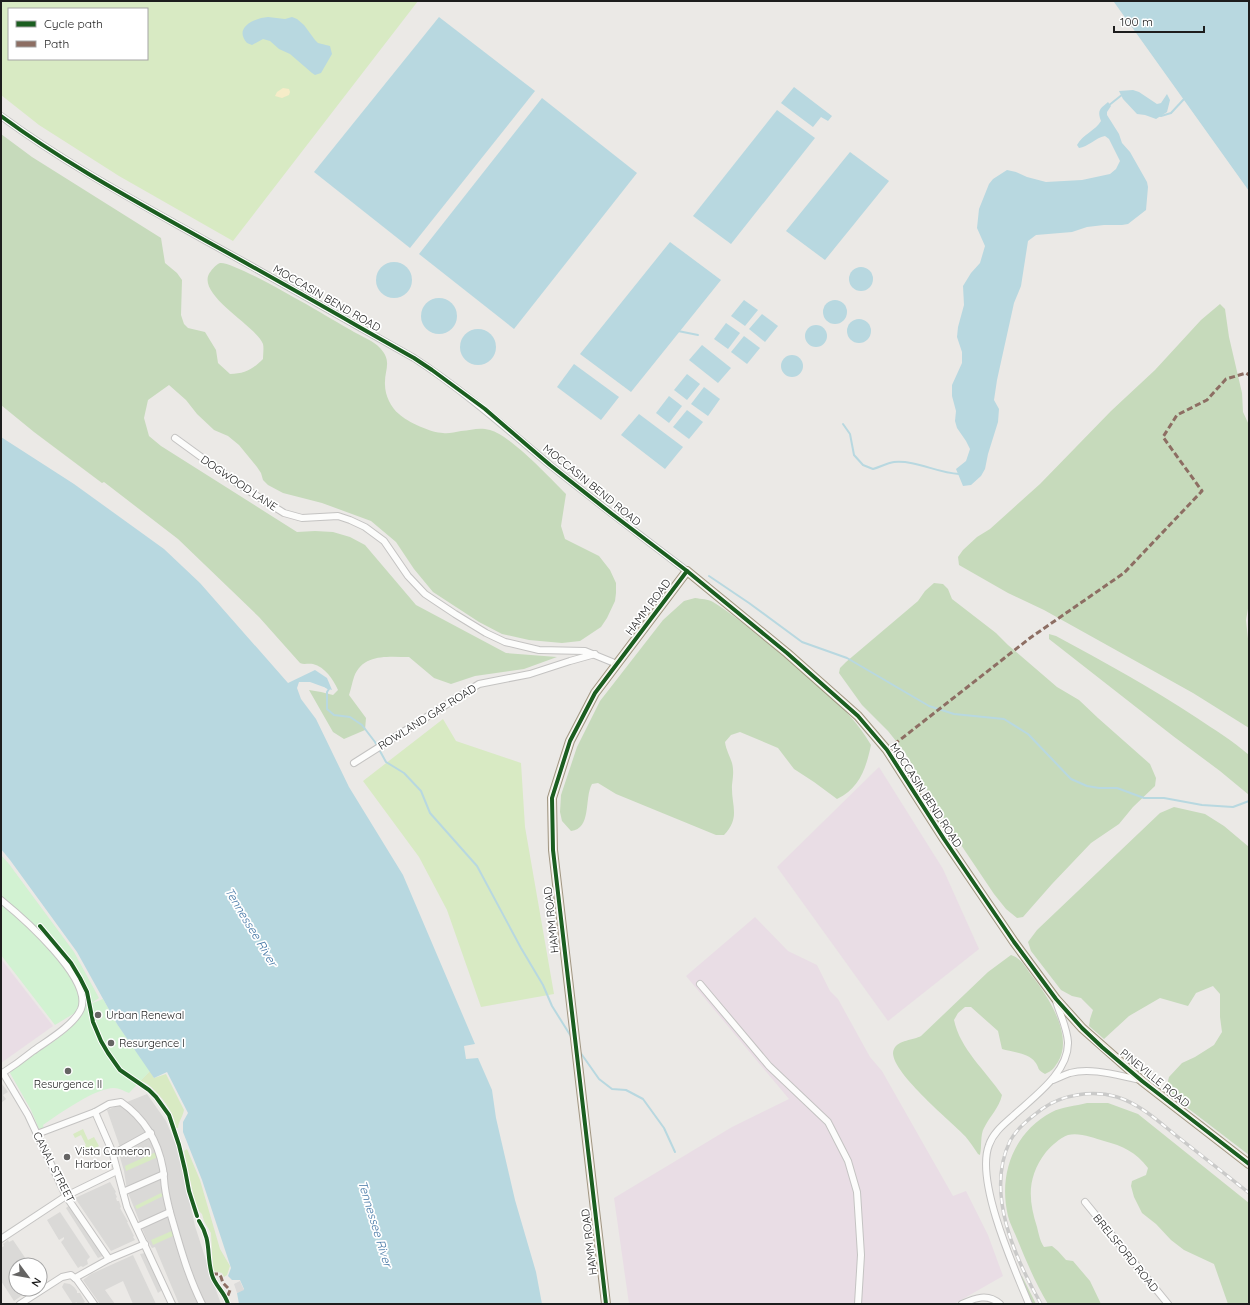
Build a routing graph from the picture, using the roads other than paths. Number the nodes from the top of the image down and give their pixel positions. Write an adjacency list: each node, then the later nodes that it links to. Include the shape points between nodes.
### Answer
1 (1, 116): 3 (street, MOCCASIN BEND ROAD, via 97,180 414,358 485,409 557,470)
2 (175, 438): 4 (street, DOGWOOD LANE, via 241,486 284,513 302,518 338,516 365,526 384,541 408,576 425,594 486,633 505,642 539,650 585,651)
3 (687, 571): 5 (main road, HAMM ROAD); 9 (main road, MOCCASIN BEND ROAD, via 787,653 858,716 887,750 944,839)
4 (595, 654): 5 (street, DOGWOOD LANE); 6 (street, ROWLAND GAP ROAD, via 530,674 479,684)
5 (617, 664): 34 (main road, HAMM ROAD, via 595,693 570,741 552,798 553,858)
6 (354, 764)
7 (1, 900): 10 (street, via 58,954 83,999 80,1010 67,1026)
8 (700, 984): 35 (street, via 769,1066 828,1122 848,1161 857,1192 861,1255)
9 (1056, 999): 11 (street, via 1068,1041 1065,1057); 12 (main road, PINEVILLE ROAD, via 1082,1028)
10 (2, 1074): 15 (street, CANAL STREET)
11 (1053, 1080): 12 (street, via 1071,1073 1086,1072); 38 (street, via 998,1130 988,1145 987,1153 986,1166 994,1210)
12 (1142, 1081): 17 (main road, PINEVILLE ROAD)
13 (95, 1112): 14 (street, via 109,1104 121,1102 131,1109); 15 (street); 16 (street)
14 (151, 1133): 16 (street); 19 (street)
15 (37, 1134): 21 (street, CANAL STREET)
16 (113, 1154): 18 (street)
17 (1249, 1164)
18 (118, 1171): 20 (street); 21 (street)
19 (164, 1174): 20 (street); 23 (street, via 164,1187)
20 (123, 1192): 24 (street)
21 (66, 1196): 25 (street); 27 (street, CANAL STREET)
22 (1085, 1202): 39 (street, BRELSFORD ROAD)
23 (170, 1212): 24 (street); 33 (street, via 184,1261)
24 (137, 1227): 26 (street)
25 (1, 1239)
26 (145, 1244): 27 (street); 32 (street)
27 (109, 1259): 28 (street)
28 (75, 1278): 29 (street, via 71,1275 62,1277); 31 (street)
29 (29, 1302): 30 (street)
30 (20, 1304)
31 (94, 1304)
32 (172, 1304)
33 (202, 1304)
34 (606, 1304)
35 (858, 1304)
36 (962, 1304): 37 (street, via 976,1297 992,1299)
37 (1000, 1304)
38 (1029, 1304)
39 (1168, 1304)

